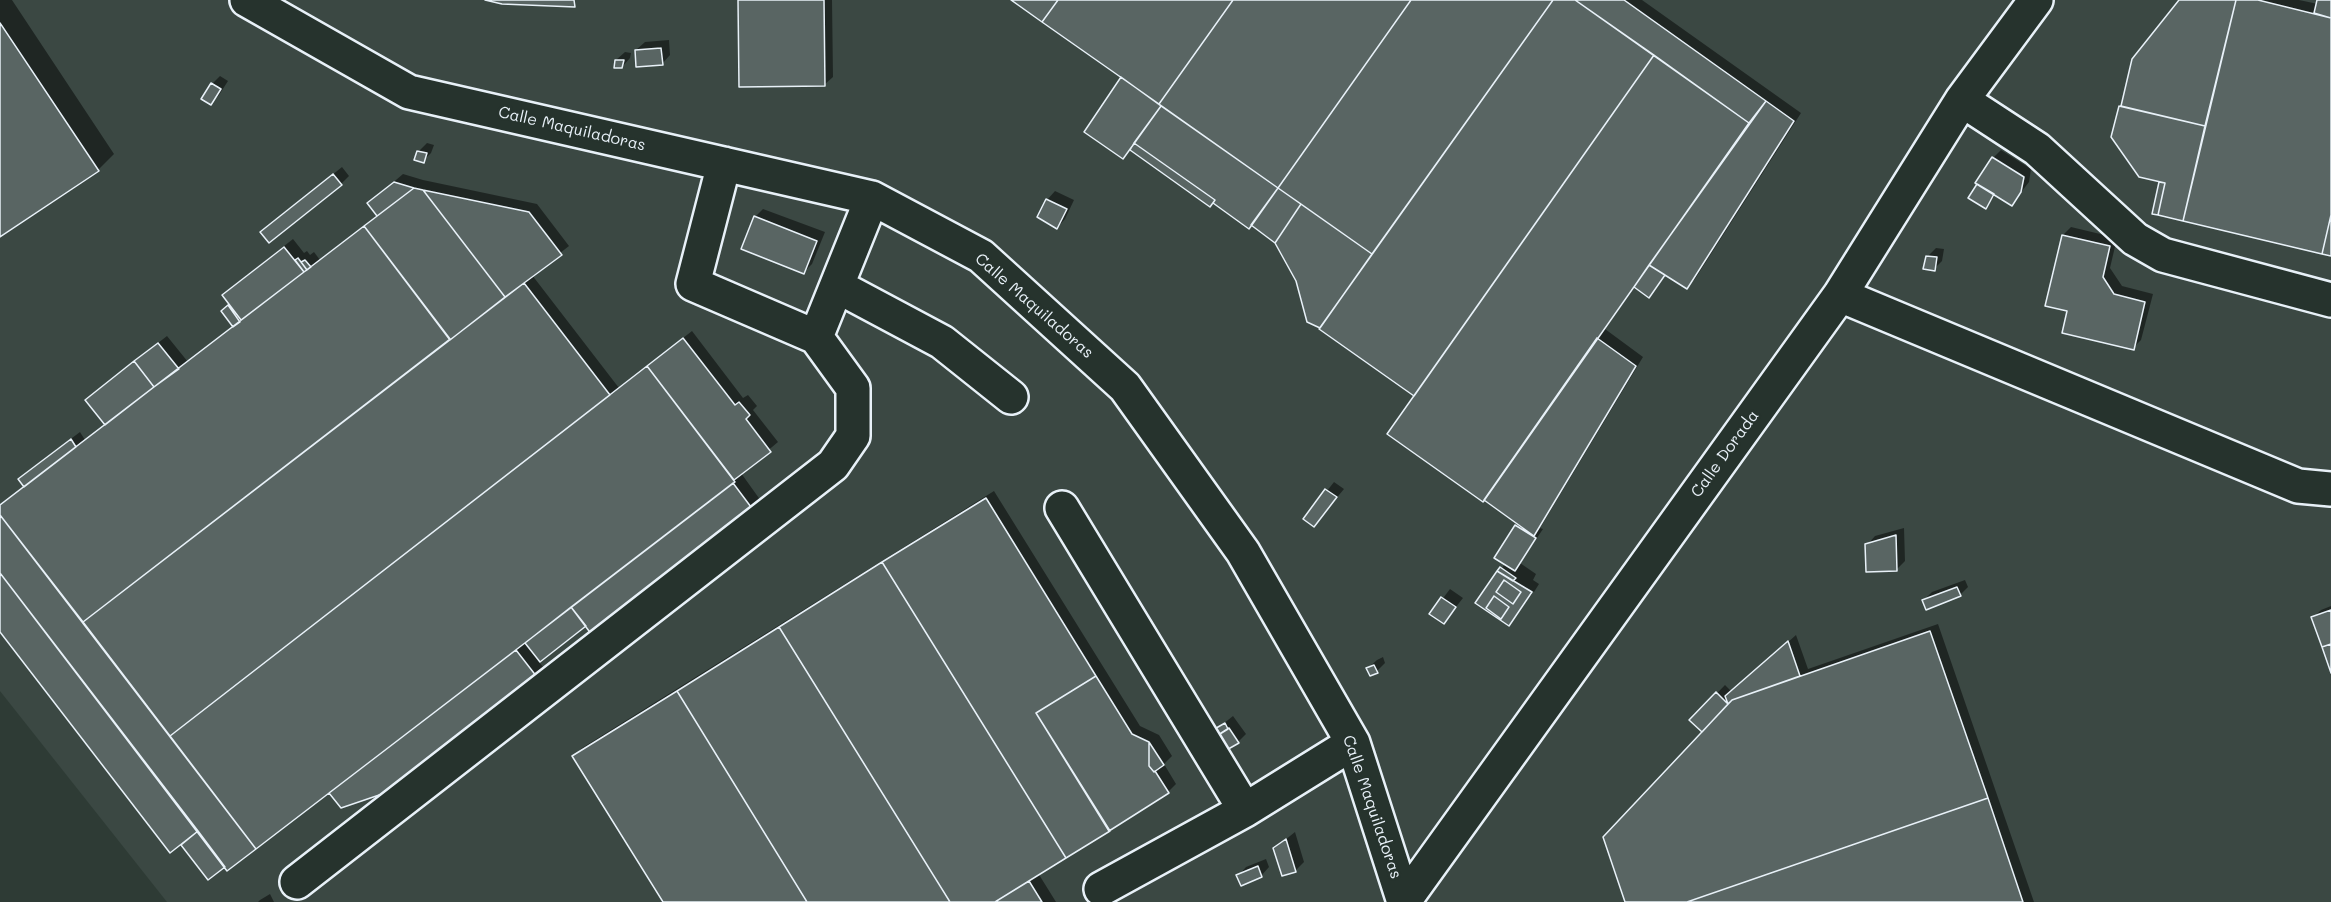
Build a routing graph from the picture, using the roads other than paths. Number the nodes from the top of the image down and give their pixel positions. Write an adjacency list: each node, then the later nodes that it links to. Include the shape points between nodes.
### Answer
1 (247, 0): 4 (street, Calle Maquiladoras, via 409,92)
2 (2036, 0): 3 (street, Calle Dorada)
3 (1962, 100): 7 (street, Calle Dorada); 8 (street, via 2037,150 2135,239 2163,255)
4 (724, 164): 5 (street, Calle Maquiladoras); 9 (street, via 693,284)
5 (872, 198): 6 (street); 13 (street, Calle Maquiladoras, via 981,256 1125,387 1243,552)
6 (837, 286): 9 (street); 10 (street, via 942,342)
7 (1840, 295): 11 (street, via 2298,486); 17 (street, Calle Dorada)
8 (2331, 300)
9 (816, 337): 15 (street, via 854,388 853,436 833,465)
10 (1011, 397)
11 (2331, 489)
12 (1062, 508): 14 (street)
13 (1353, 743): 14 (street); 17 (street, Calle Maquiladoras)
14 (1245, 810): 16 (street)
15 (297, 882)
16 (1101, 890)
17 (1404, 902)

